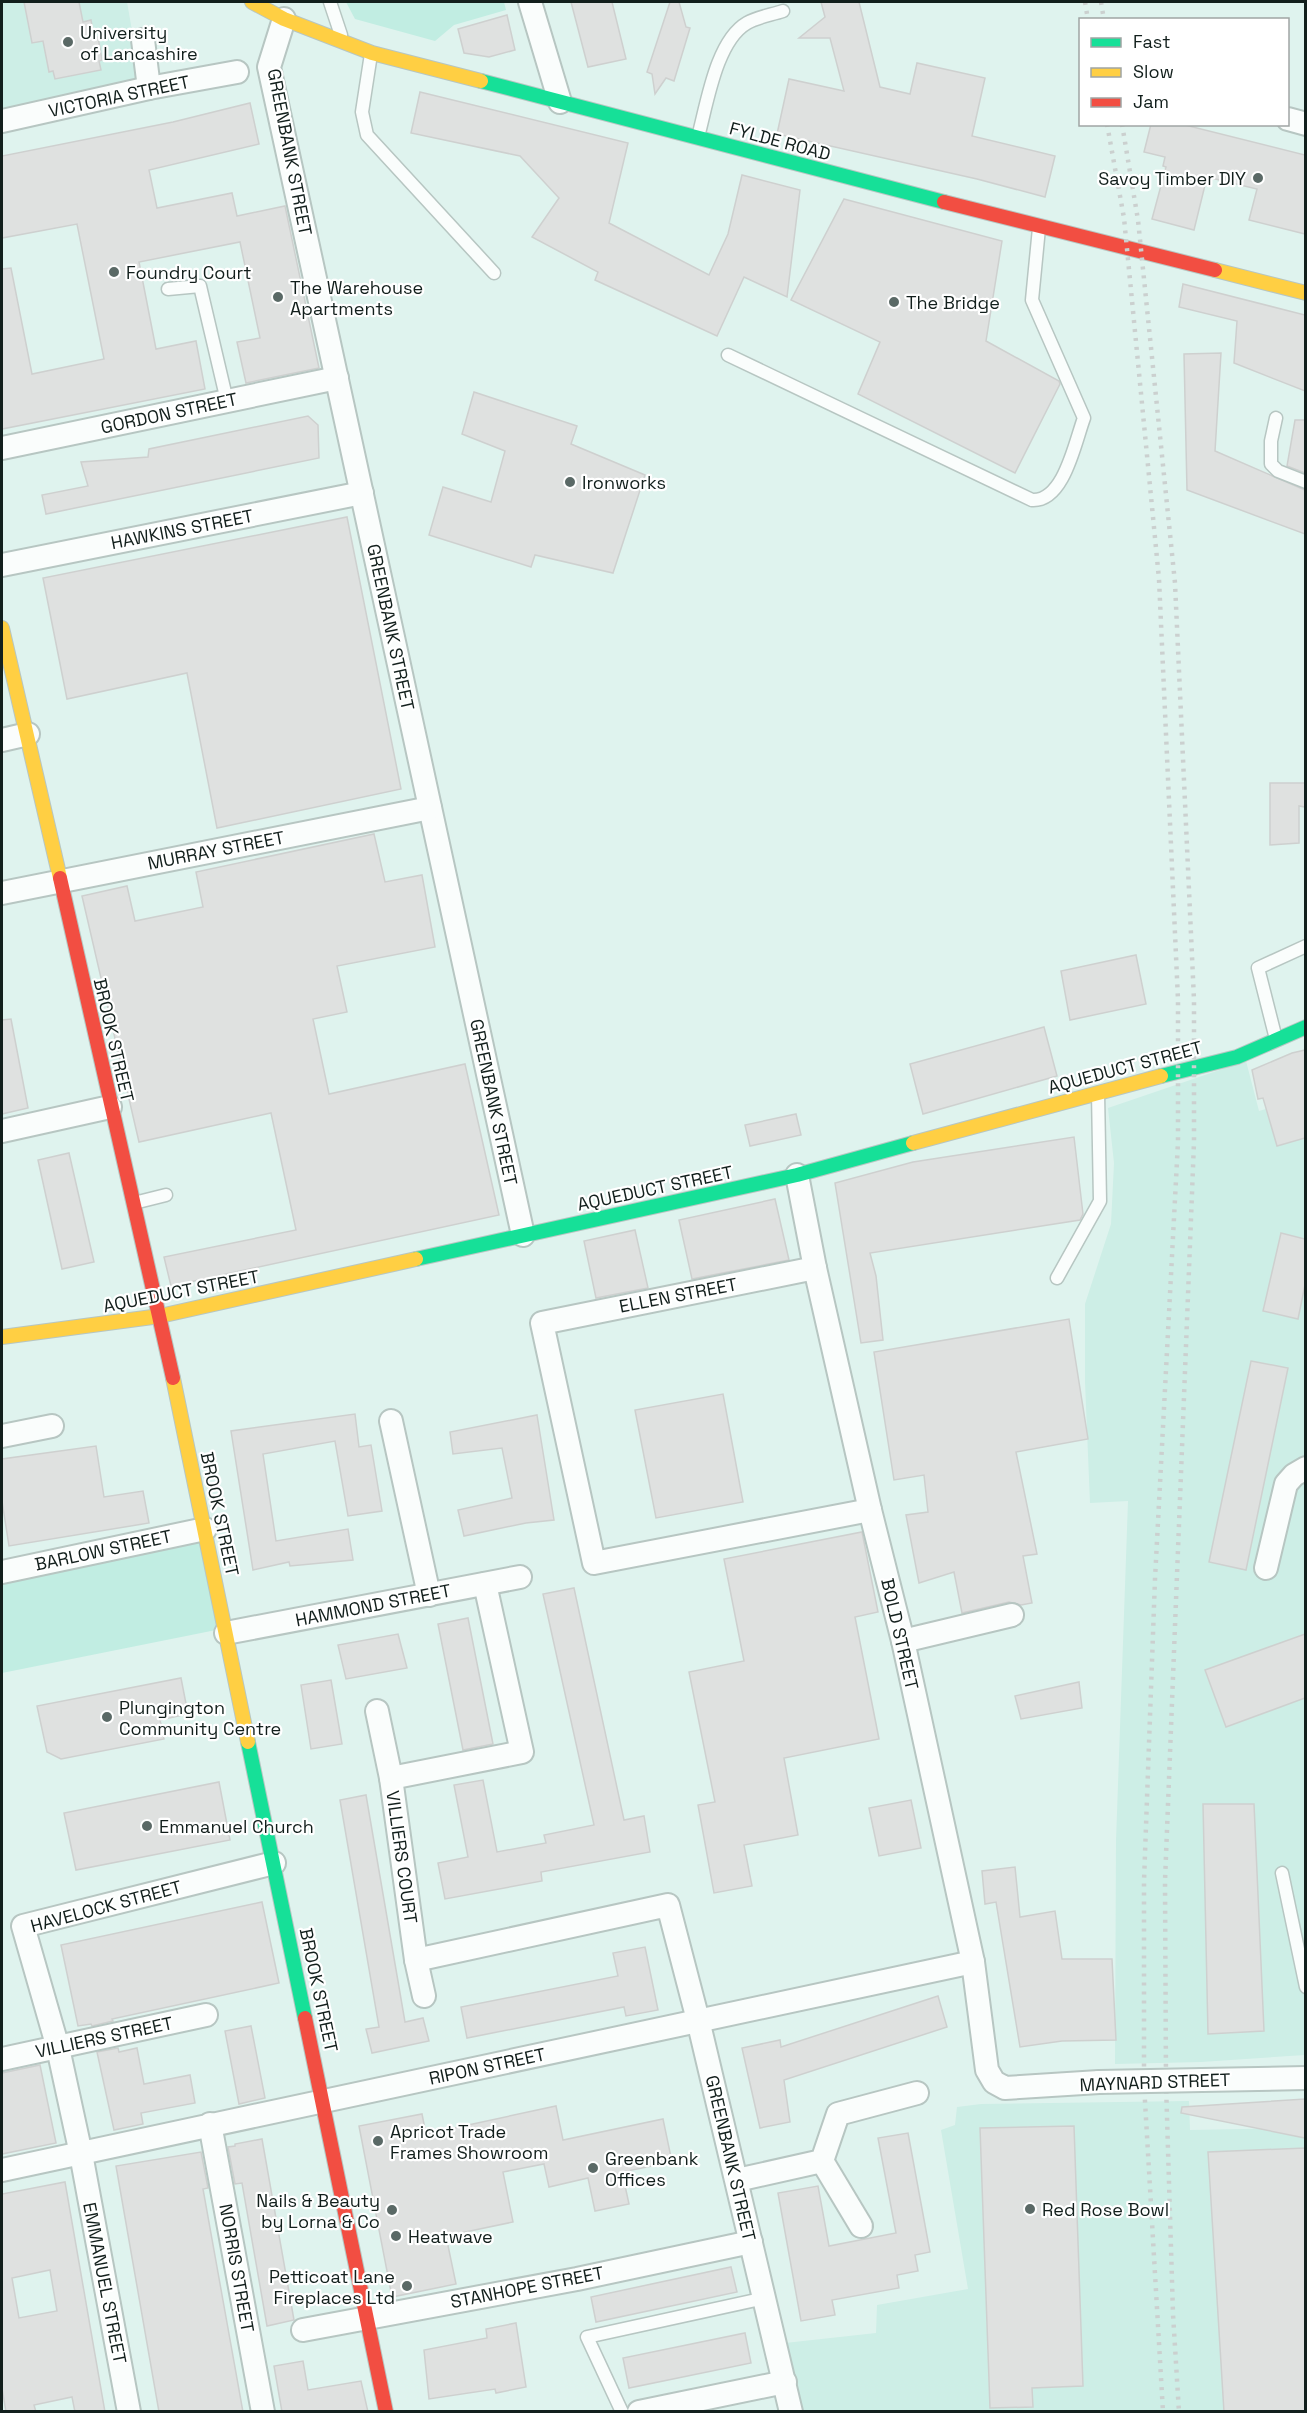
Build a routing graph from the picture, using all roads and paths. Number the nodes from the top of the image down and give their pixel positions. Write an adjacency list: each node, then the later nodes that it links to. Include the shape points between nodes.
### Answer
1 (252, 2): 5 (street, FYLDE ROAD)
2 (330, 2): 7 (lane)
3 (530, 2): 11 (street)
4 (783, 11): 15 (lane, via 748,22 733,34 725,46)
5 (284, 19): 7 (street, FYLDE ROAD); 21 (street, GREENBANK STREET, via 270,67)
6 (143, 40): 10 (street)
7 (343, 42): 8 (street, FYLDE ROAD)
8 (372, 53): 11 (street, FYLDE ROAD); 17 (lane, via 362,112 367,135)
9 (237, 72): 10 (street, VICTORIA STREET)
10 (149, 88): 13 (street, VICTORIA STREET)
11 (560, 102): 15 (street, FYLDE ROAD)
12 (1289, 120): 14 (street)
13 (2, 122)
14 (1305, 124)
15 (697, 138): 16 (street, FYLDE ROAD)
16 (1039, 227): 19 (street, FYLDE ROAD); 20 (lane, via 1032,300 1084,418 1060,483 1041,500 1032,500)
17 (494, 273)
18 (168, 289): 22 (lane, via 200,285)
19 (1305, 293)
20 (728, 355)
21 (337, 378): 22 (street, GORDON STREET); 26 (street, GREENBANK STREET)
22 (227, 401): 24 (street, GORDON STREET)
23 (1276, 418): 25 (lane, via 1271,464)
24 (2, 448)
25 (1305, 482)
26 (362, 493): 27 (street, HAWKINS STREET); 31 (street, GREENBANK STREET)
27 (2, 565)
28 (2, 628): 29 (street, BROOK STREET)
29 (28, 734): 30 (street); 32 (street, BROOK STREET)
30 (2, 740)
31 (430, 808): 32 (street, MURRAY STREET); 43 (street, GREENBANK STREET)
32 (60, 881): 33 (street, MURRAY STREET); 38 (street, BROOK STREET)
33 (2, 893)
34 (1305, 946): 36 (lane, via 1258,968)
35 (1305, 1027): 36 (street, AQUEDUCT STREET)
36 (1276, 1040): 37 (street, AQUEDUCT STREET, via 1237,1057)
37 (1098, 1092): 40 (street, AQUEDUCT STREET); 45 (lane, via 1100,1201)
38 (110, 1107): 39 (street); 42 (street, BROOK STREET)
39 (2, 1131)
40 (797, 1175): 43 (street, AQUEDUCT STREET); 44 (street, BOLD STREET)
41 (166, 1195): 42 (lane)
42 (134, 1203): 46 (street, BROOK STREET)
43 (523, 1235): 46 (street, AQUEDUCT STREET)
44 (815, 1268): 52 (street, BOLD STREET); 52 (street, ELLEN STREET, via 542,1323 594,1563)
45 (1057, 1278)
46 (160, 1316): 47 (street, AQUEDUCT STREET); 53 (street, BROOK STREET)
47 (2, 1337)
48 (391, 1421): 58 (street)
49 (51, 1426): 50 (street)
50 (2, 1436)
51 (1305, 1468): 54 (street, via 1286,1484)
52 (870, 1510): 61 (street, BOLD STREET)
53 (205, 1529): 55 (street, BARLOW STREET); 60 (street, BROOK STREET)
54 (1266, 1568)
55 (2, 1572)
56 (520, 1577): 57 (street, HAMMOND STREET)
57 (485, 1584): 58 (street, HAMMOND STREET); 63 (street, VILLIERS COURT, via 522,1752)
58 (429, 1595): 60 (street, HAMMOND STREET)
59 (1012, 1615): 61 (street)
60 (226, 1633): 64 (street, BROOK STREET)
61 (903, 1641): 67 (street, BOLD STREET)
62 (377, 1711): 63 (street)
63 (391, 1778): 66 (street, VILLIERS COURT)
64 (274, 1863): 72 (street, HAVELOCK STREET, via 23,1926); 77 (street, BROOK STREET)
65 (1282, 1873): 68 (lane)
66 (416, 1960): 69 (street, VILLIERS COURT); 71 (street, GREENBANK STREET, via 668,1905)
67 (973, 1962): 71 (street, RIPON STREET); 75 (street, BOLD STREET, via 987,2070 994,2082)
68 (1305, 1987)
69 (424, 1996)
70 (206, 2015): 72 (street, VILLIERS STREET)
71 (698, 2020): 77 (street, RIPON STREET); 82 (street, GREENBANK STREET)
72 (58, 2048): 73 (street, VILLIERS STREET); 79 (street, HAVELOCK STREET)
73 (2, 2059)
74 (1305, 2078): 75 (street, MAYNARD STREET, bridge)
75 (1005, 2088)
76 (917, 2093): 80 (street, via 838,2114)
77 (324, 2102): 78 (street, RIPON STREET); 86 (street, BROOK STREET)
78 (210, 2124): 79 (street, RIPON STREET); 90 (street, NORRIS STREET)
79 (81, 2154): 81 (street, RIPON STREET); 89 (street, EMMANUEL STREET)
80 (822, 2161): 82 (street); 83 (street)
81 (2, 2170)
82 (737, 2180): 84 (street, GREENBANK STREET)
83 (861, 2226)
84 (751, 2242): 85 (street, GREENBANK STREET); 86 (street, STANHOPE STREET)
85 (765, 2298): 88 (street, GREENBANK STREET); 92 (lane, via 587,2337)
86 (367, 2317): 87 (street, STANHOPE STREET); 91 (street, BROOK STREET)
87 (303, 2330)
88 (784, 2382): 93 (street); 94 (street, GREENBANK STREET)
89 (129, 2412)
90 (264, 2412)
91 (386, 2412)
92 (622, 2412)
93 (639, 2412)
94 (791, 2412)

